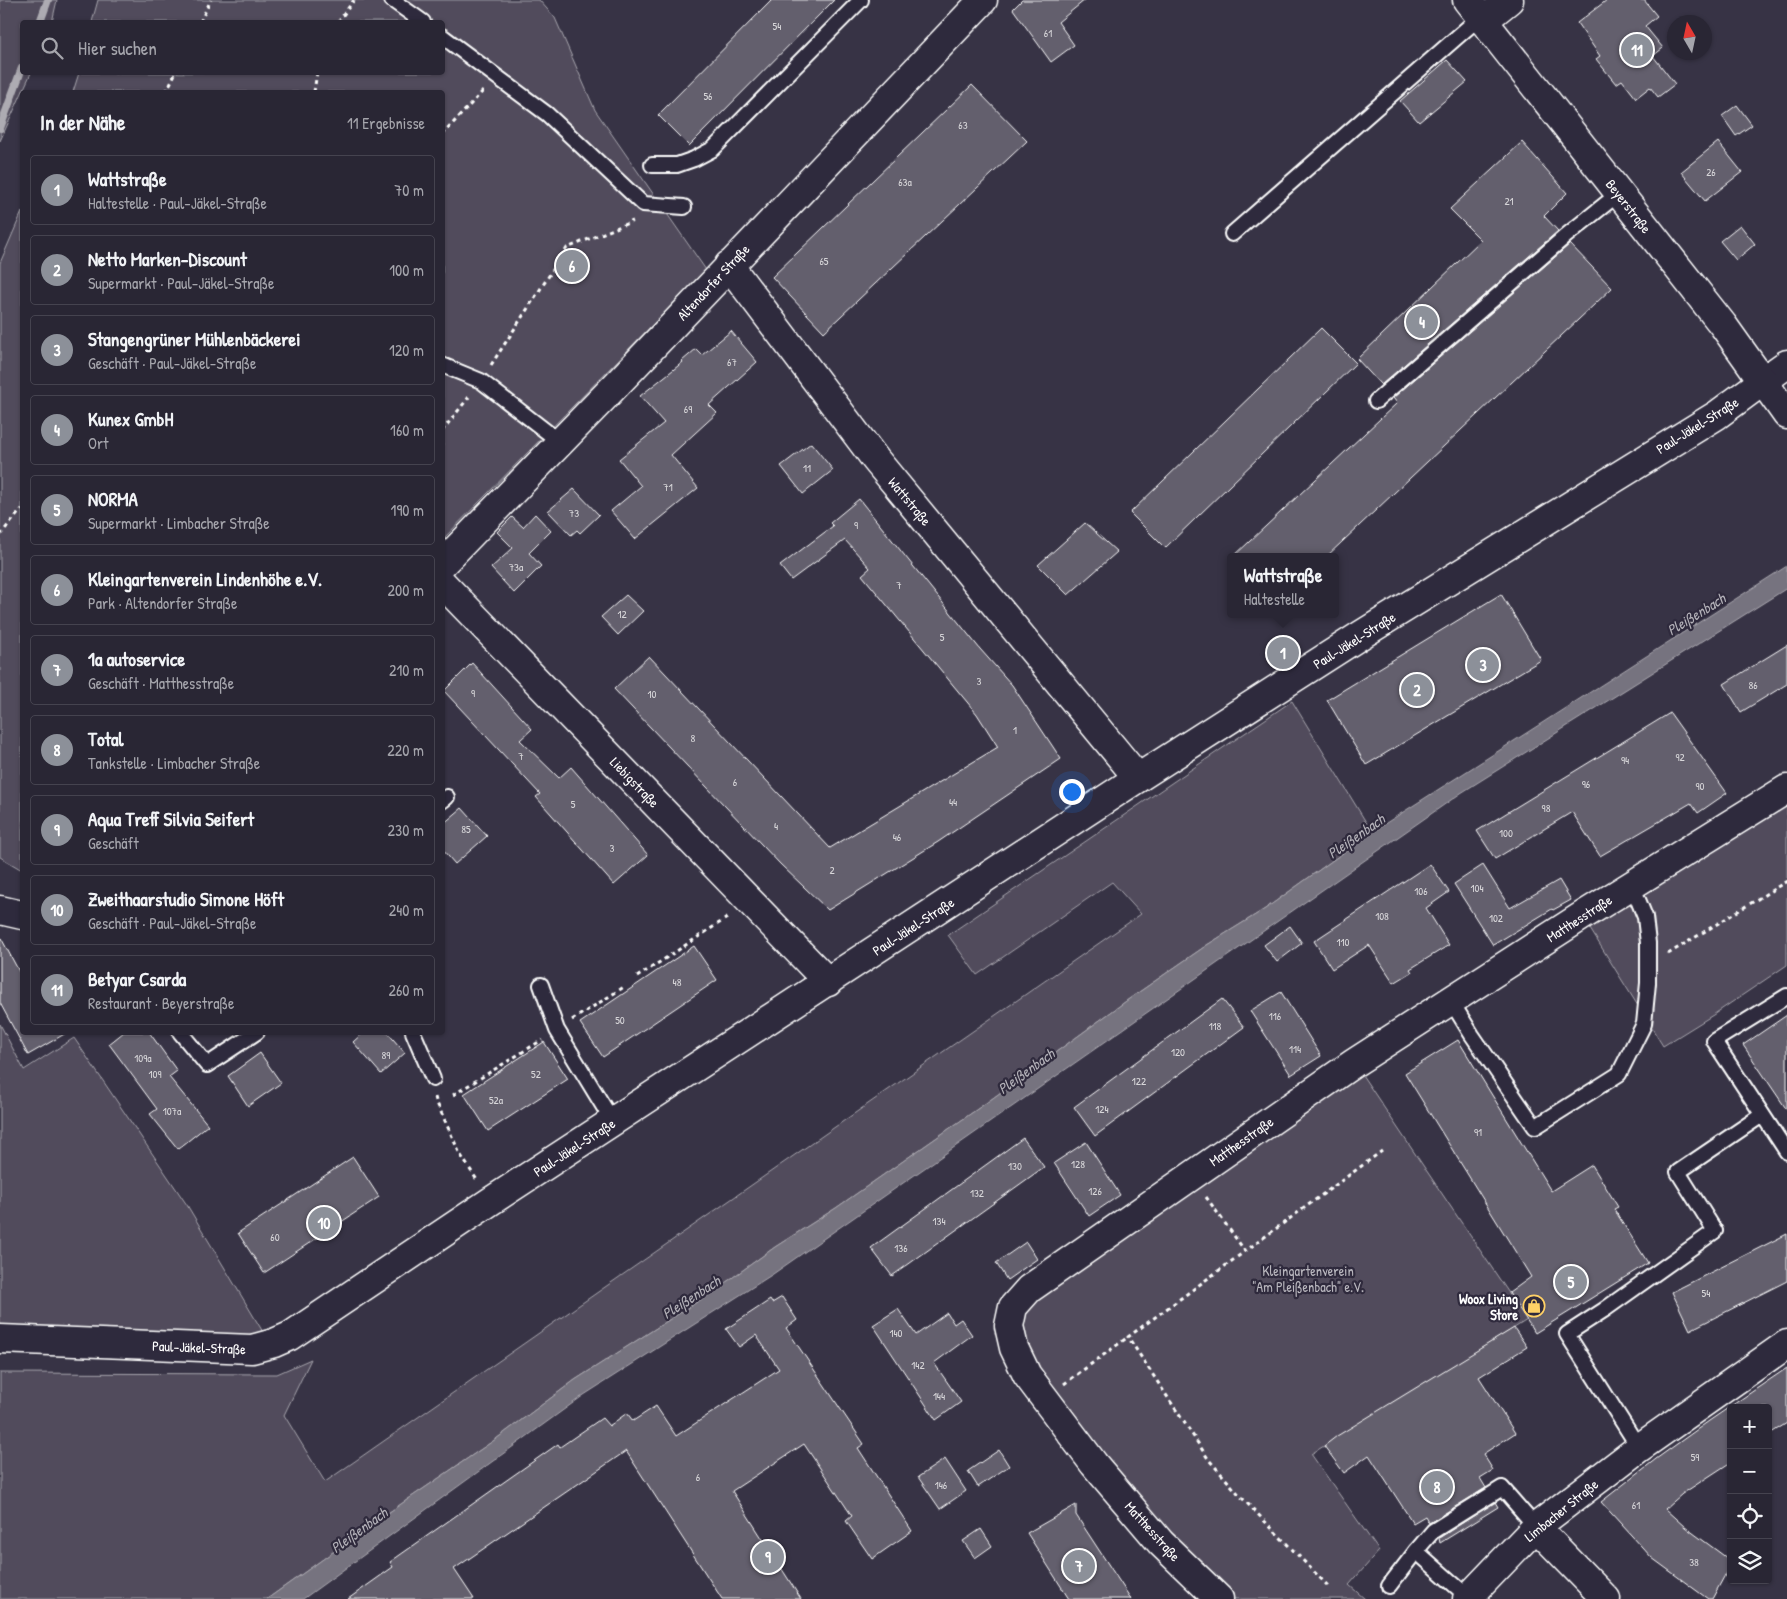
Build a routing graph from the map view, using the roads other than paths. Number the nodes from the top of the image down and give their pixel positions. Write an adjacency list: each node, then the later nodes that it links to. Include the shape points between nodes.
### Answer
1 (392, 0): 6 (lane)
2 (860, 0): 8 (lane, via 713,149 677,165)
3 (983, 0): 12 (street, Altendorfer Straße)
4 (1509, 0): 5 (street)
5 (1477, 13): 9 (street, Beyerstraße); 11 (lane)
6 (420, 20)
7 (445, 38): 10 (lane, via 547,114 643,204)
8 (652, 165)
9 (1618, 194): 15 (street, Beyerstraße, via 1723,325); 16 (lane)
10 (684, 207)
11 (1232, 234)
12 (729, 265): 18 (street, Altendorfer Straße); 21 (street, Wattstraße, via 876,460)
13 (1787, 364): 15 (street, Paul-Jäkel-Straße)
14 (445, 366): 18 (lane, via 481,381)
15 (1763, 381): 17 (street, Beyerstraße); 21 (street, Paul-Jäkel-Straße, via 1716,415 1353,640)
16 (1376, 401)
17 (1787, 415)
18 (560, 442): 19 (street, Altendorfer Straße)
19 (445, 561)
20 (445, 586): 26 (street, Liebigstraße)
21 (1138, 778): 26 (street, Paul-Jäkel-Straße)
22 (1787, 789): 23 (street, Matthesstraße)
23 (1632, 885): 29 (street, Matthesstraße); 29 (lane, via 1645,917 1648,983 1644,1024 1619,1074 1535,1127)
24 (0, 910): 25 (street)
25 (20, 915)
26 (828, 982): 35 (street, Paul-Jäkel-Straße)
27 (542, 985): 35 (lane, via 558,1030)
28 (1787, 996): 34 (lane, via 1714,1041)
29 (1451, 1001): 44 (street, Matthesstraße, via 1354,1063 1029,1289 1013,1308 1010,1326 1014,1348 1027,1375 1094,1464 1161,1543)
30 (182, 1035): 31 (lane, via 206,1065)
31 (251, 1035)
32 (414, 1035): 33 (lane)
33 (433, 1079)
34 (1762, 1115): 36 (lane); 39 (lane, via 1678,1172 1715,1231 1567,1334)
35 (613, 1122): 37 (street, Paul-Jäkel-Straße, via 290,1336 274,1343 244,1349)
36 (1787, 1152)
37 (0, 1339)
38 (1787, 1344): 39 (street, Limbacher Straße)
39 (1633, 1439): 40 (street, Limbacher Straße)
40 (1536, 1527): 41 (lane, via 1502,1488 1433,1531); 43 (street, Limbacher Straße); 45 (street)
41 (1416, 1551): 42 (lane); 43 (lane)
42 (1389, 1586)
43 (1467, 1598)
44 (1219, 1599)
45 (1606, 1599)

